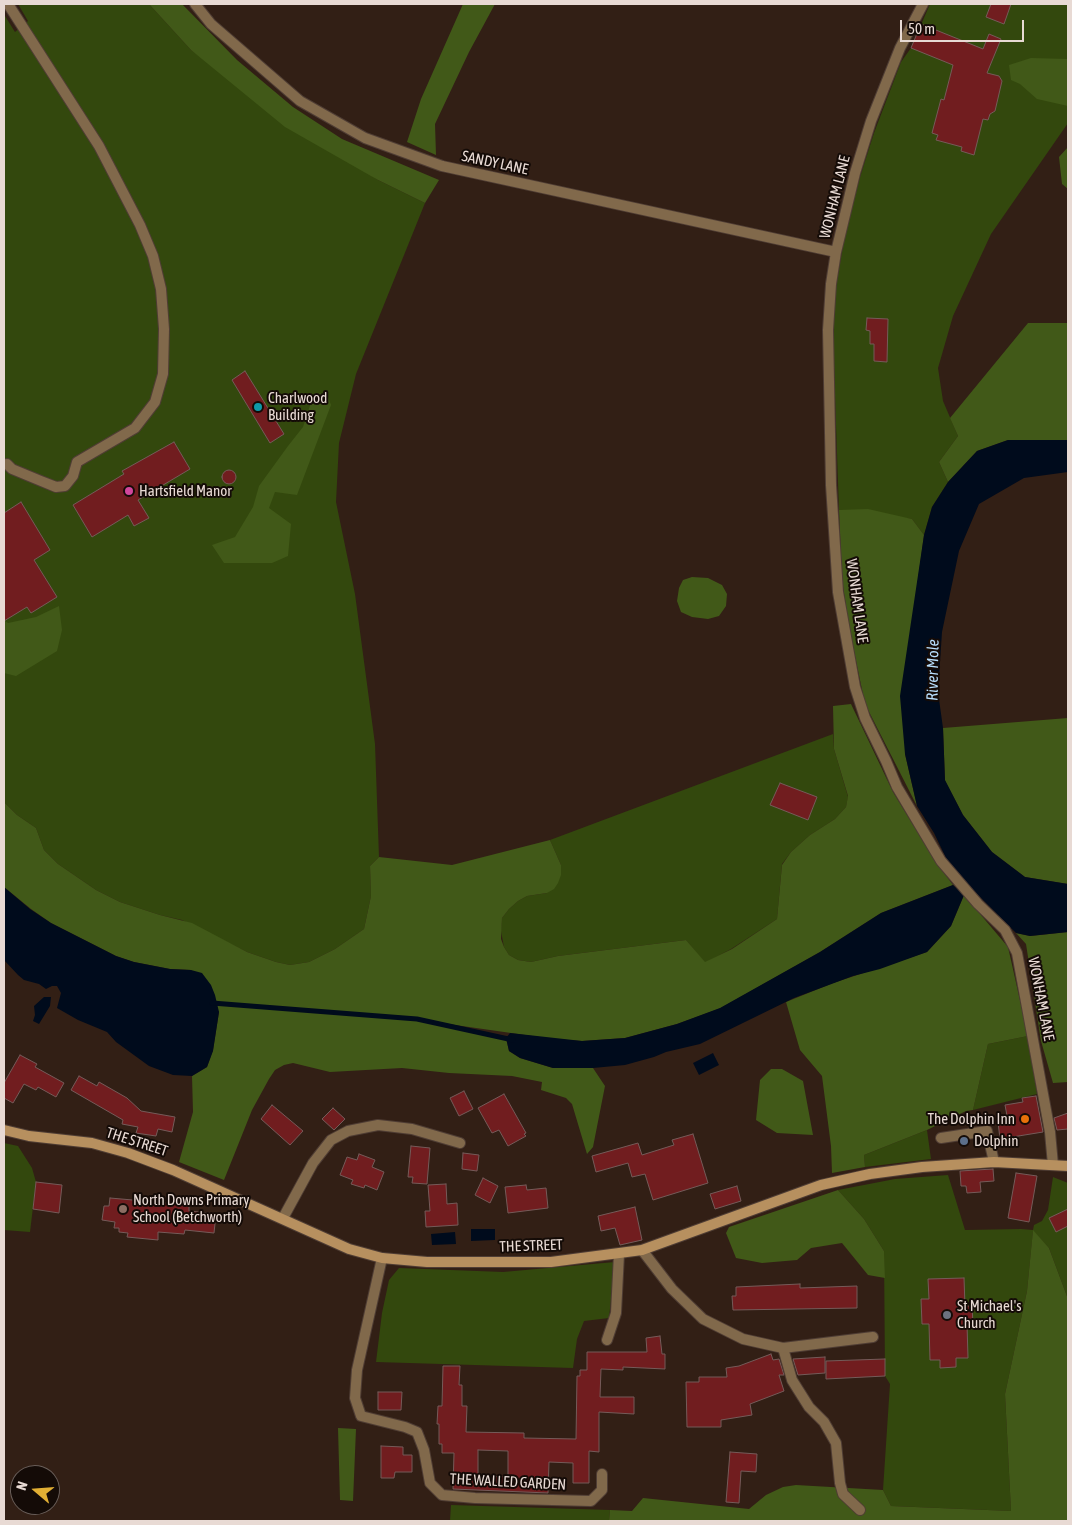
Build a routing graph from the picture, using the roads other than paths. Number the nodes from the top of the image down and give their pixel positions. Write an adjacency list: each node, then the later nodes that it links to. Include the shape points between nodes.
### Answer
1 (8, 4): 5 (street, via 99,146 140,225 153,256 161,289 164,330 163,374 154,402 135,428 76,462 73,476 65,486 41,481)
2 (195, 4): 4 (street, SANDY LANE, via 212,24 300,102 365,138 442,166)
3 (923, 4): 4 (street, WONHAM LANE, via 900,48 871,122)
4 (836, 252): 10 (street, WONHAM LANE, via 828,330 831,485 838,592 855,687 865,718 897,787 941,862 1006,930 1017,953 1050,1132)
5 (7, 464)
6 (4, 1130): 12 (street, THE STREET, via 92,1143 128,1153)
7 (941, 1138): 9 (street, via 987,1132)
8 (460, 1142): 12 (street, via 378,1124 348,1131 331,1140 313,1163)
9 (994, 1162): 10 (street, THE STREET); 13 (street, THE STREET, via 922,1167 821,1185)
10 (1053, 1165): 11 (street, THE STREET)
11 (1068, 1166)
12 (283, 1218): 15 (street, THE STREET, via 348,1249)
13 (642, 1250): 14 (street, THE STREET); 18 (street, via 672,1289 703,1319 743,1339)
14 (619, 1254): 15 (street, THE STREET, via 551,1262 427,1262); 17 (street, via 616,1313)
15 (382, 1258): 19 (street, THE WALLED GARDEN, via 357,1370 355,1398 360,1416 417,1432 430,1483 442,1495 591,1501 602,1490)
16 (873, 1337): 18 (street)
17 (607, 1340)
18 (783, 1348): 20 (street, via 792,1380 836,1443 844,1494)
19 (602, 1474)
20 (860, 1510)

